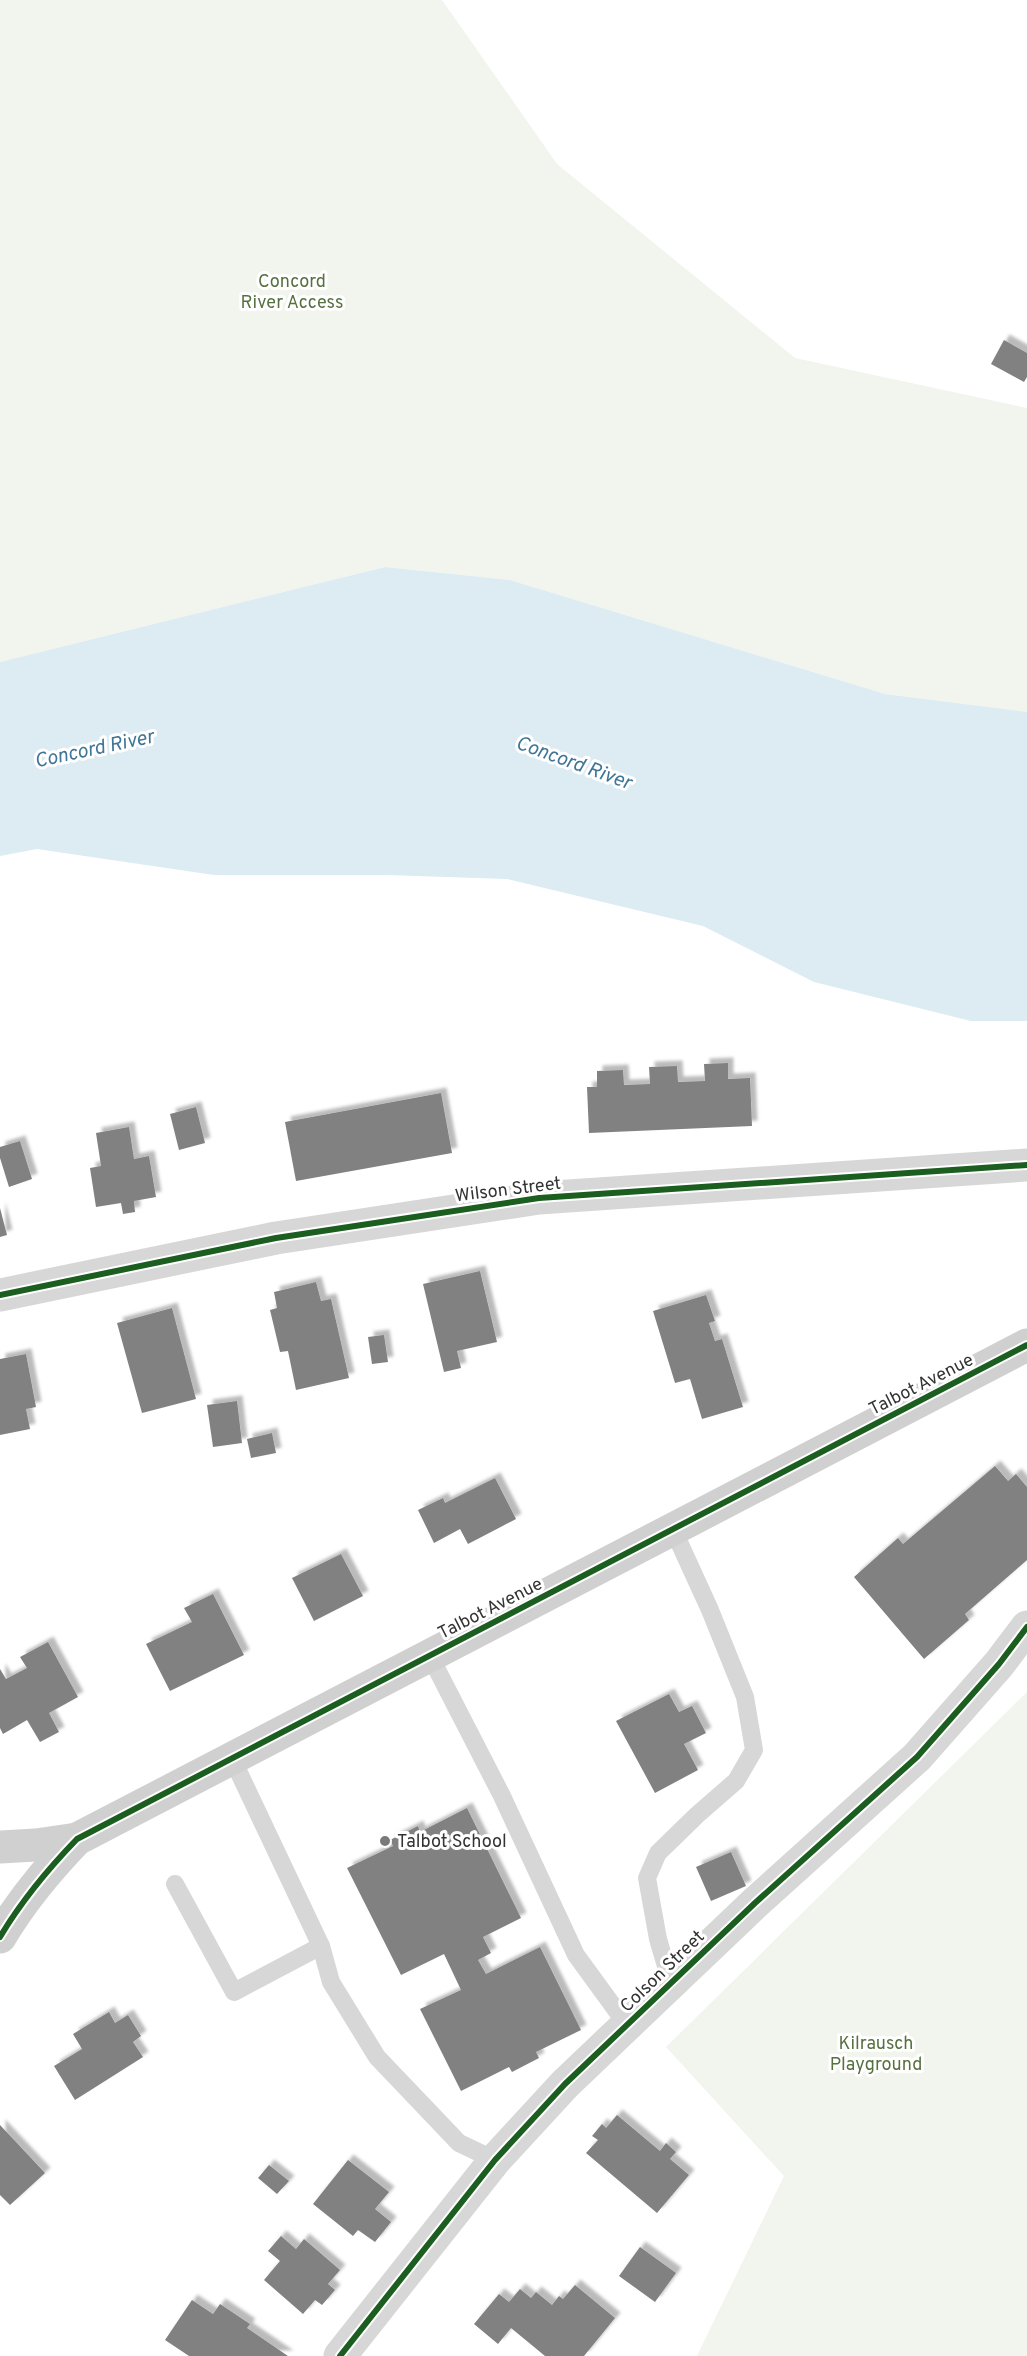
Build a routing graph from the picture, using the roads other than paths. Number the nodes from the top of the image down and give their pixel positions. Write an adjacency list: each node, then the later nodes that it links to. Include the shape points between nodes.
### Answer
1 (1027, 1165): 2 (street, Wilson Street, via 539,1198 276,1238)
2 (0, 1294)
3 (1027, 1345): 4 (street, Talbot Avenue)
4 (673, 1529): 6 (street, Talbot Avenue); 13 (lane, via 745,1697 754,1750 736,1781 658,1853 647,1878)
5 (1027, 1628): 13 (street, Colson Street, via 917,1757)
6 (430, 1656): 7 (street, Talbot Avenue); 14 (lane, via 502,1796 576,1955)
7 (232, 1758): 8 (street, Talbot Avenue); 12 (lane)
8 (77, 1839): 9 (street, Talbot Avenue); 11 (street, Talbot Avenue, via 45,1872)
9 (0, 1847)
10 (175, 1884): 12 (lane, via 234,1992)
11 (0, 1937)
12 (321, 1946): 15 (lane, via 331,1982 377,2057 459,2143)
13 (671, 1983): 14 (street, Colson Street)
14 (627, 2025): 15 (street, Colson Street, via 565,2084)
15 (495, 2160): 16 (street, Colson Street)
16 (340, 2356)

